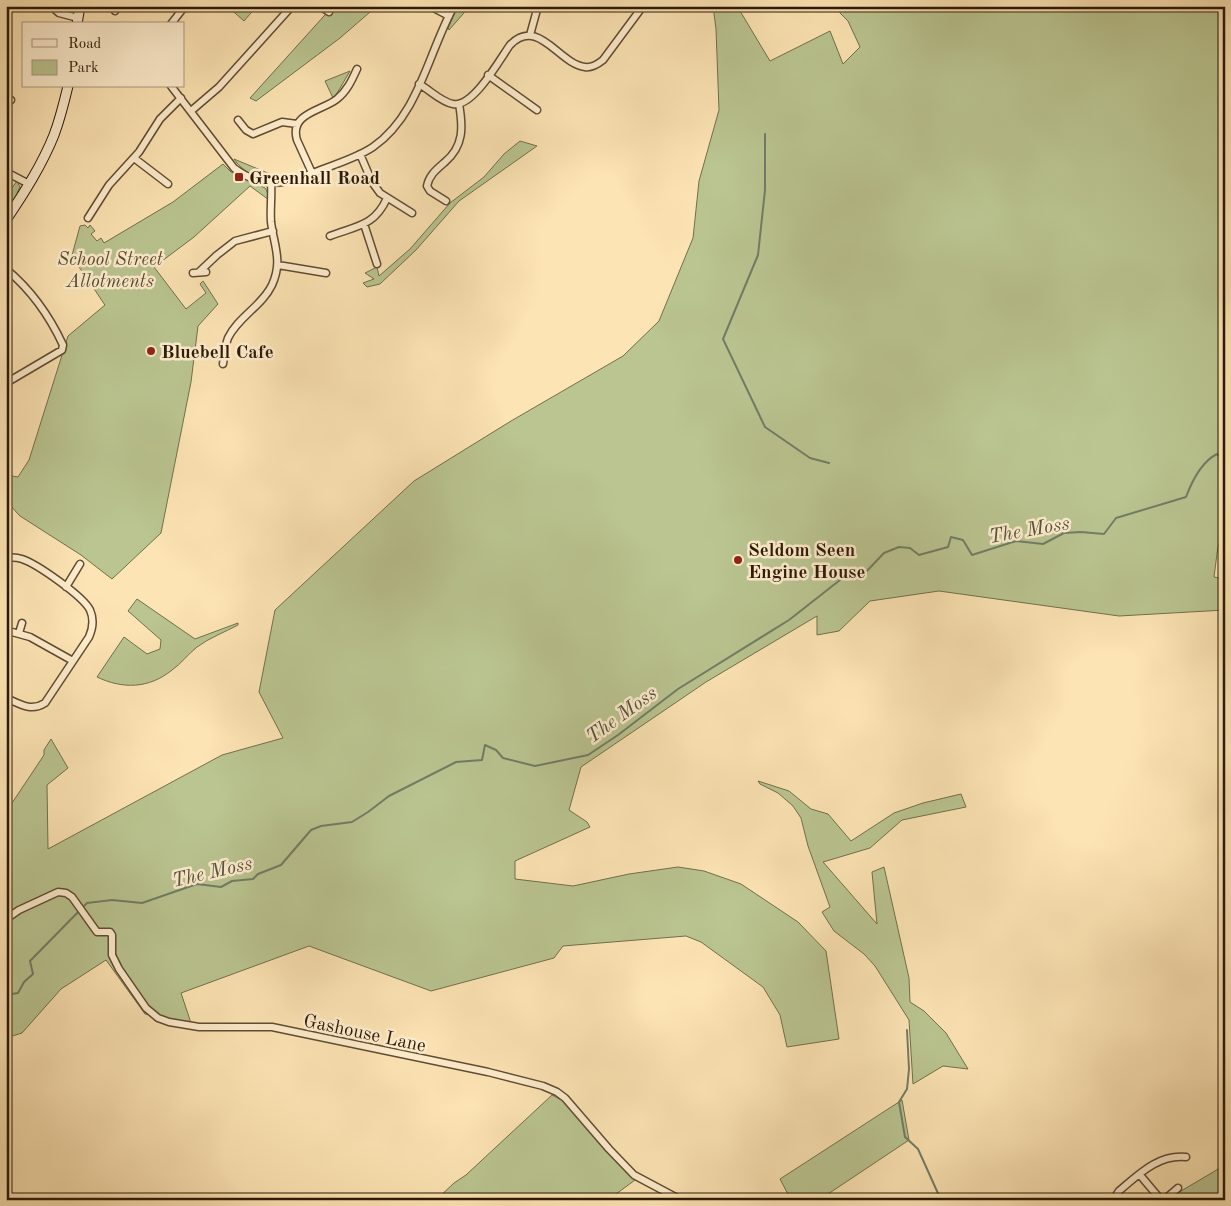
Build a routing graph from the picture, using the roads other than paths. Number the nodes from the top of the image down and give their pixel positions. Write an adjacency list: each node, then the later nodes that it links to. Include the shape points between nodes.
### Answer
1 (80, 6): 12 (main road)
2 (185, 6): 13 (street)
3 (292, 6): 23 (street, via 219,87)
4 (430, 6): 11 (street)
5 (454, 6): 11 (street)
6 (538, 6): 14 (street)
7 (643, 6): 14 (street, via 603,60 588,68)
8 (52, 7): 12 (street)
9 (321, 7): 10 (street)
10 (329, 12)
11 (449, 16): 17 (street)
12 (77, 21)
13 (173, 22)
14 (530, 35): 16 (street, via 515,40)
15 (358, 69): 25 (street, via 337,99 304,116)
16 (488, 75): 21 (street, via 473,96); 22 (street)
17 (419, 84): 21 (street, via 448,102); 26 (street, via 409,108 396,126 372,148)
18 (67, 88): 31 (main road, via 54,135)
19 (173, 88): 20 (street)
20 (181, 98): 23 (street); 27 (street, via 160,118)
21 (459, 104): 34 (street, via 460,142 448,160 431,176 427,186 428,190)
22 (537, 110)
23 (191, 111): 30 (street, via 234,168 255,180)
24 (238, 120): 25 (street, via 253,134 282,122)
25 (297, 124): 29 (street, via 297,140)
26 (360, 154): 29 (street); 33 (street, via 376,188)
27 (134, 158): 32 (street); 36 (street, via 109,185)
28 (6, 172): 31 (street)
29 (312, 173): 30 (street, via 287,182)
30 (272, 183): 39 (street)
31 (29, 184): 37 (main road)
32 (164, 184)
33 (386, 198): 35 (street); 38 (street, via 378,214)
34 (446, 201)
35 (412, 213)
36 (88, 218)
37 (6, 220)
38 (364, 224): 40 (street); 41 (street)
39 (273, 231): 42 (street); 44 (street, via 235,241)
40 (332, 234)
41 (377, 264)
42 (278, 265): 45 (street); 46 (street, via 268,292 232,332)
43 (6, 269): 47 (street, via 22,282 63,345 62,350)
44 (199, 272)
45 (326, 273)
46 (223, 364)
47 (6, 383)
48 (6, 558): 50 (street, via 15,557 29,562)
49 (80, 564): 50 (street)
50 (66, 587): 52 (street, via 89,608 92,619 91,632)
51 (22, 623): 52 (street, via 15,633)
52 (73, 661): 53 (street, via 41,705 28,707)
53 (6, 698)
54 (6, 919): 58 (street, Gashouse Lane, via 58,892 72,896 97,932 110,932 112,935 112,955 146,1008 169,1022 199,1026 272,1027 543,1086 565,1098 634,1175)
55 (1186, 1157): 56 (street, via 1161,1159)
56 (1140, 1175): 59 (street, via 1117,1194); 60 (street)
57 (1178, 1188): 60 (street)
58 (681, 1200)
59 (1118, 1200)
60 (1163, 1200)

